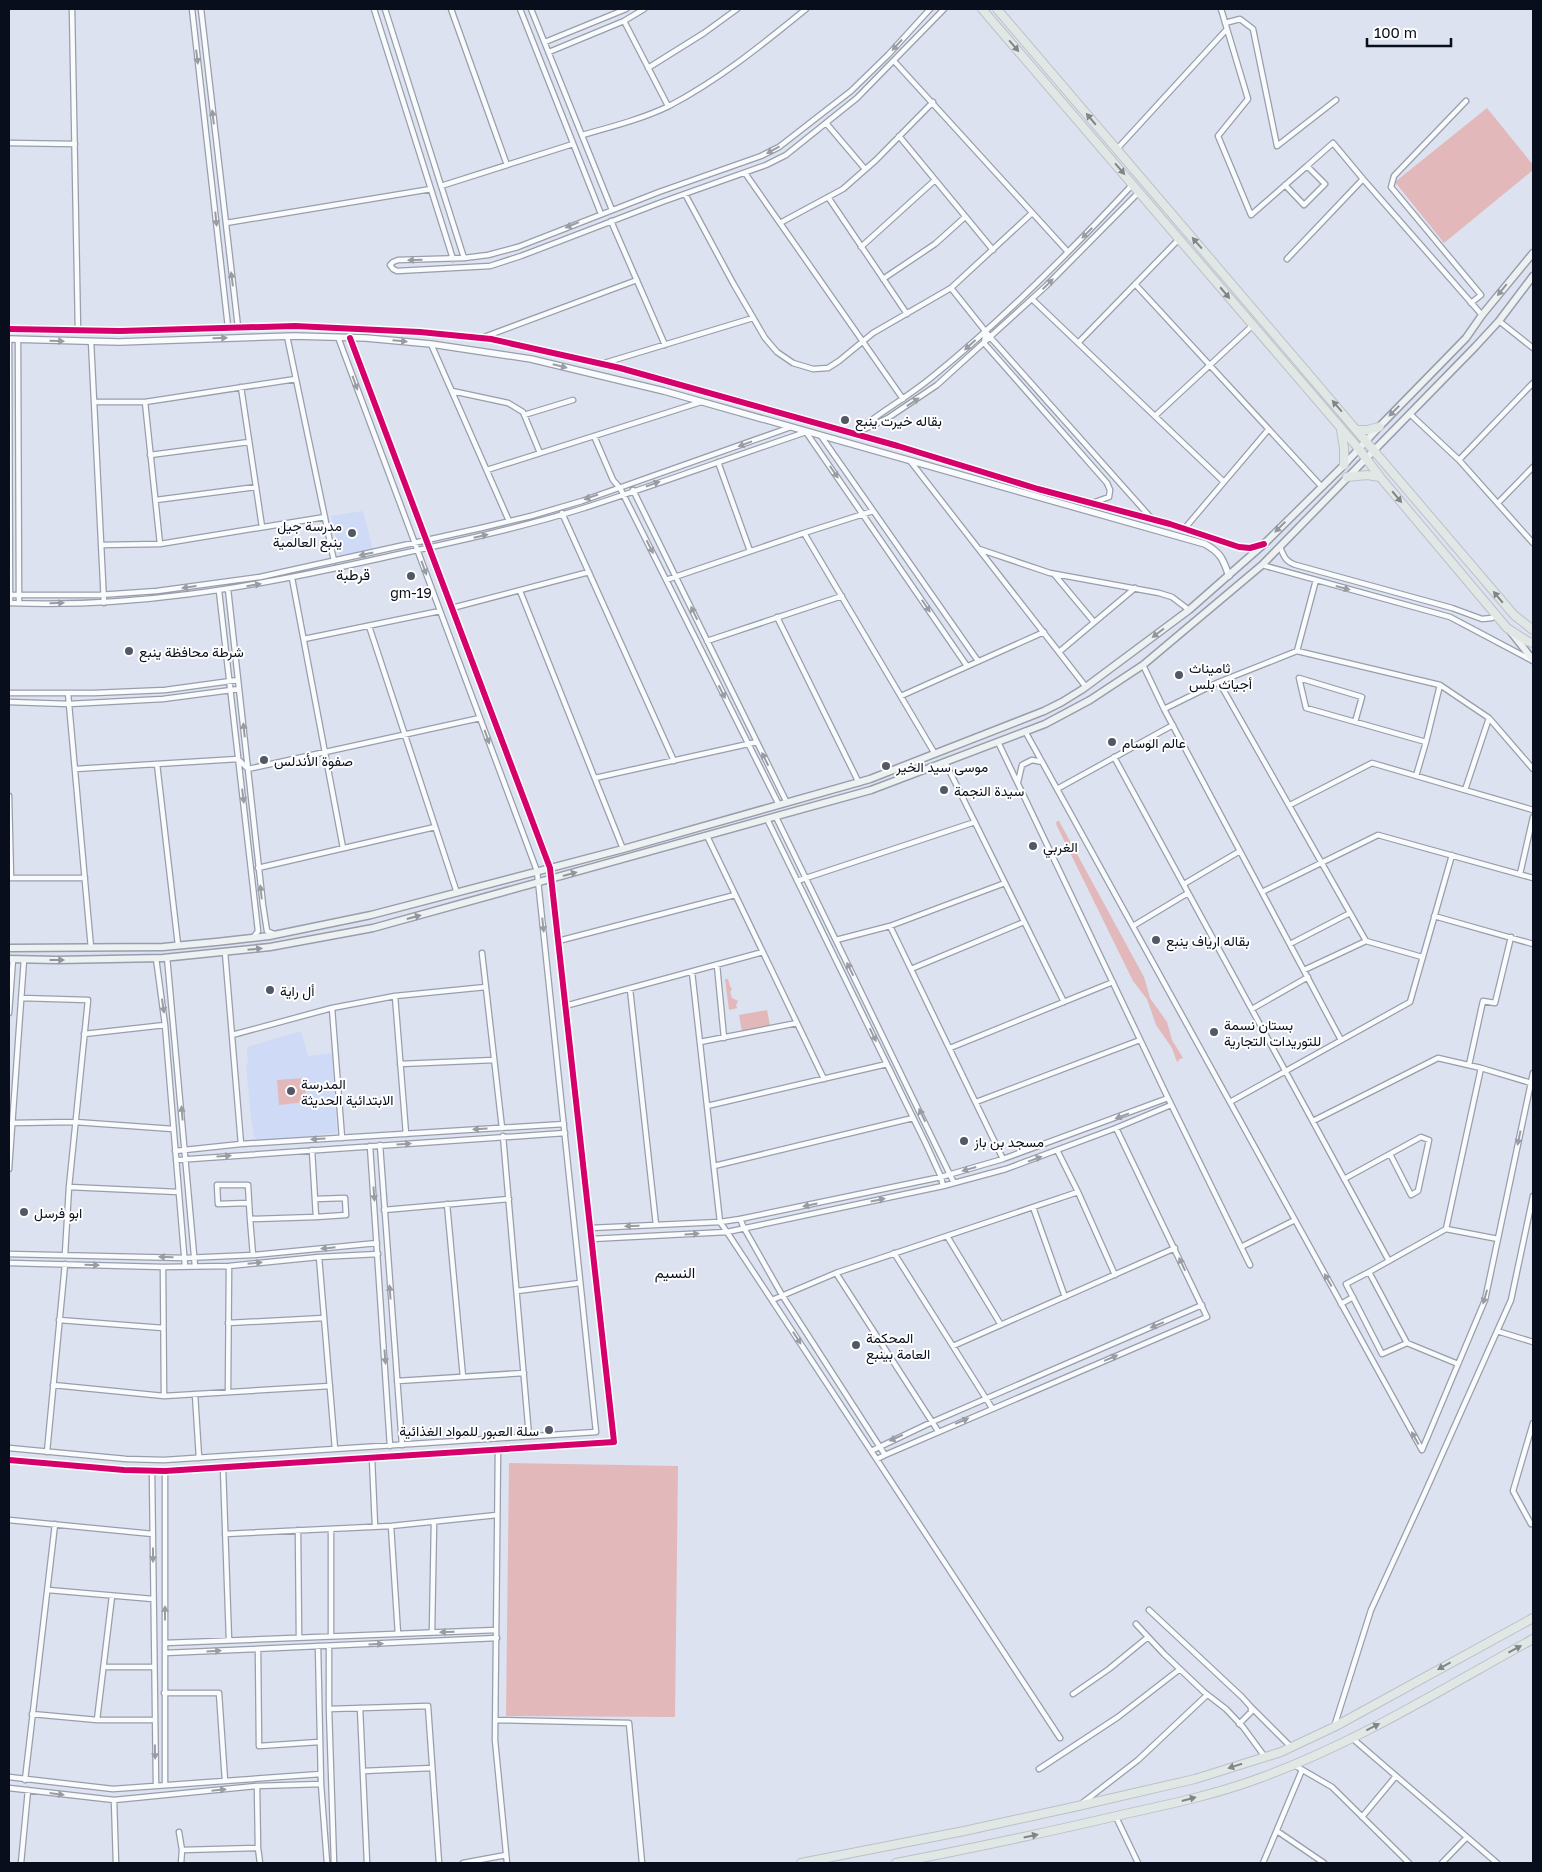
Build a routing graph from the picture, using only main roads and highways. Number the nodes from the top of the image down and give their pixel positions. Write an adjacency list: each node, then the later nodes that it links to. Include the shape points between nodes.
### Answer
1 (982, 9): 6 (main road, one-way to 6)
2 (998, 9): 7 (main road, one-way to 2)
3 (1533, 253): 5 (main road, one-way to 5, via 1466,338)
4 (1533, 276): 10 (main road, via 1499,320)
5 (1379, 427): 7 (main road); 8 (main road)
6 (1341, 428): 9 (main road); 12 (main road)
7 (1356, 430): 8 (main road)
8 (1366, 441): 9 (main road); 10 (main road)
9 (1359, 449): 11 (main road); 12 (main road)
10 (1375, 450): 11 (main road); 16 (main road, one-way to 10, via 1514,615)
11 (1366, 459): 13 (main road); 14 (main road)
12 (1344, 465): 19 (main road, one-way to 19, via 1264,544 1189,610 1062,702 859,782 457,893 275,935 178,945)
13 (1347, 477): 14 (main road); 20 (main road, one-way to 13, via 156,958 270,947 373,928 870,790 1064,716 1143,665 1262,565)
14 (1380, 477): 15 (main road, one-way to 15)
15 (1507, 628): 17 (main road); 18 (main road)
16 (1533, 630)
17 (1533, 643)
18 (1533, 661)
19 (9, 948)
20 (11, 959)
21 (1533, 1618): 23 (main road, one-way to 23, via 1334,1727 1265,1757 1195,1779 1078,1806)
22 (1533, 1639): 24 (main road, one-way to 22, via 1116,1817 1192,1799 1259,1778 1327,1751)
23 (801, 1863)
24 (896, 1863)

